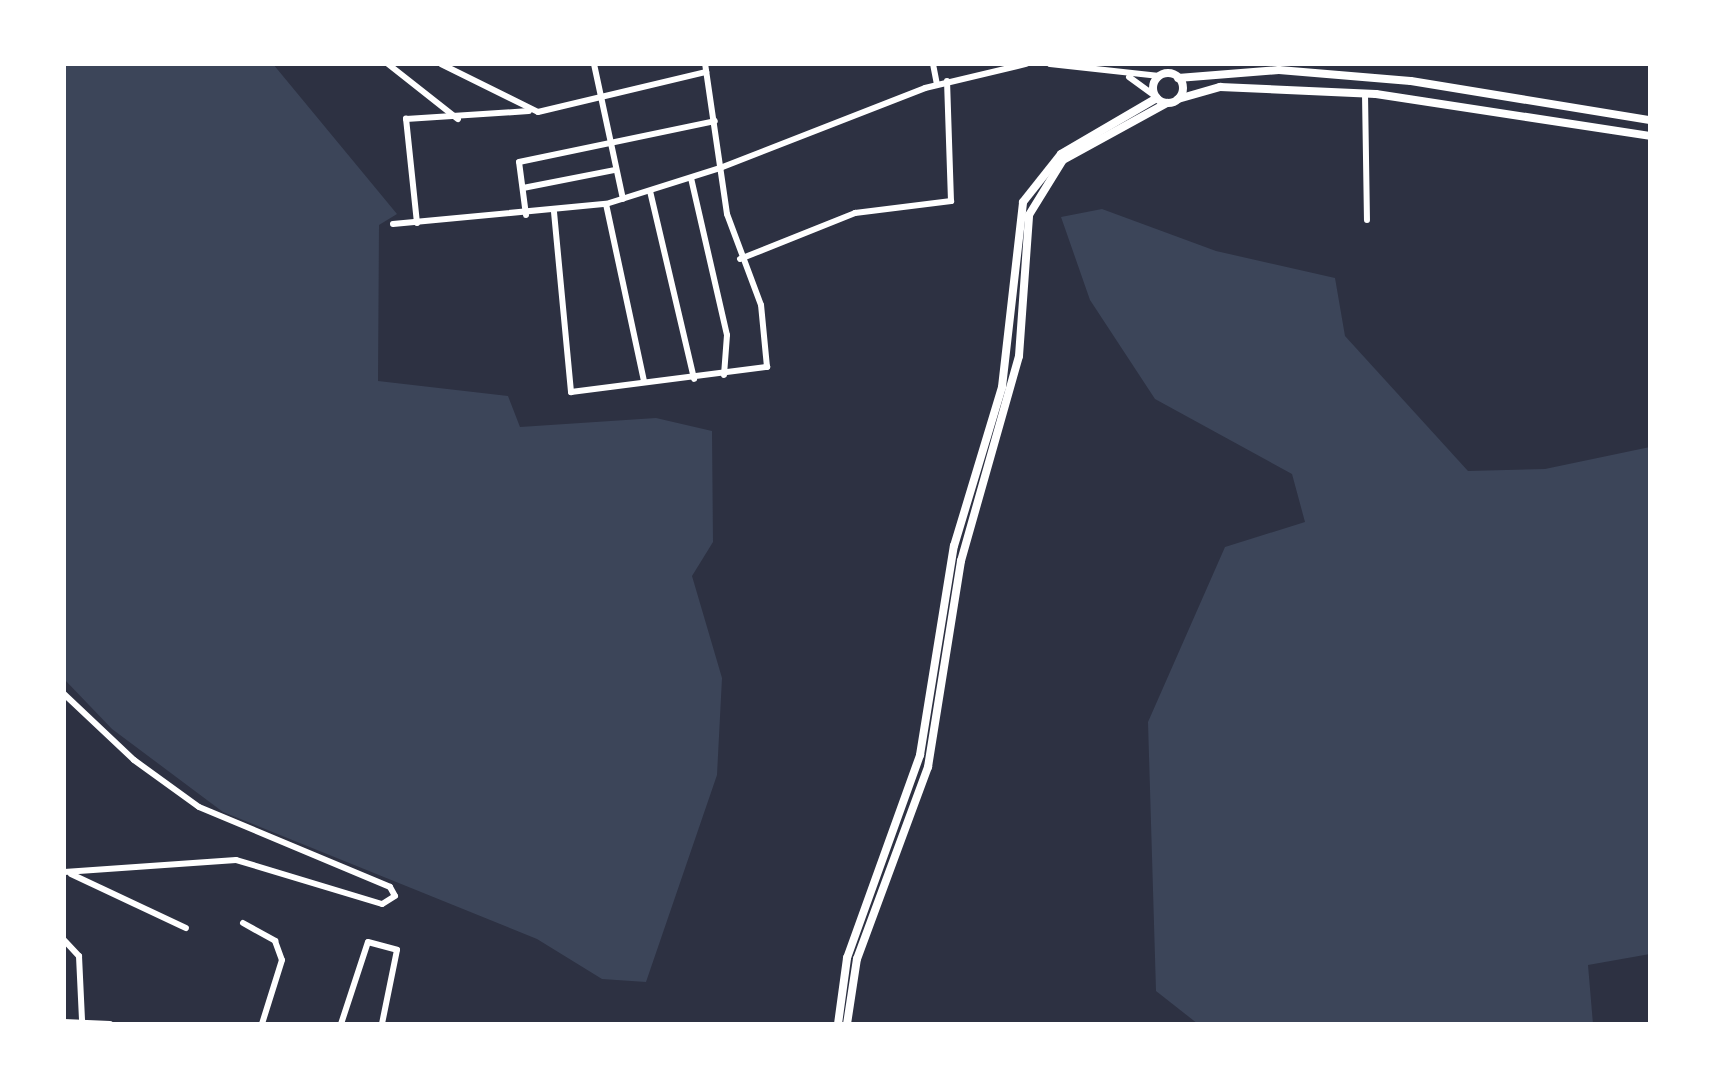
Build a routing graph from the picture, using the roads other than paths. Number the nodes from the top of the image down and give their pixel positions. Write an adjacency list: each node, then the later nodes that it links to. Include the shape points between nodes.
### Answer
1 (388, 64): 21 (street)
2 (441, 64): 19 (street)
3 (594, 64): 15 (street)
4 (933, 64): 12 (street)
5 (1026, 64): 11 (street)
6 (1050, 64): 8 (street)
7 (706, 68): 15 (street); 23 (street)
8 (1127, 75): 9 (street); 14 (street)
9 (1159, 76): 10 (street); 14 (street)
10 (1178, 78): 16 (street); 17 (street, via 1279,70)
11 (947, 81): 12 (street); 38 (street, via 953,200 842,217)
12 (937, 84): 26 (street)
13 (1365, 94): 16 (street, via 1220,87); 20 (street); 35 (street)
14 (1155, 96): 18 (street); 53 (street, via 1061,154 1023,202 1002,387 954,546 920,755 847,958)
15 (601, 99): 19 (street); 25 (street)
16 (1178, 99): 18 (street)
17 (1535, 100): 20 (street); 22 (street)
18 (1167, 103): 54 (street, via 1063,160 1029,215 1019,356 961,561 928,767 860,948)
19 (529, 111): 21 (street)
20 (1532, 115): 24 (street)
21 (458, 119): 36 (street, via 404,122)
22 (1650, 120)
23 (715, 121): 25 (street); 26 (street)
24 (1650, 136)
25 (611, 143): 27 (street); 29 (street, via 519,162)
26 (720, 168): 28 (street); 38 (street)
27 (615, 170): 29 (street); 31 (street)
28 (691, 178): 30 (street); 39 (street, via 727,335)
29 (523, 188): 34 (street)
30 (650, 191): 31 (street); 40 (street)
31 (623, 199): 32 (street)
32 (606, 204): 33 (street); 41 (street)
33 (554, 212): 34 (street); 41 (street, via 568,390)
34 (526, 215): 36 (street)
35 (1367, 220)
36 (417, 223): 37 (street)
37 (393, 224)
38 (740, 259): 39 (street, via 761,305 768,364)
39 (724, 375): 40 (street)
40 (694, 379): 41 (street)
41 (644, 382)
42 (64, 694): 43 (street, via 134,760 199,807 390,887 395,896 382,904 236,860)
43 (66, 872): 45 (street)
44 (243, 923): 50 (street, via 275,941 282,960)
45 (186, 928)
46 (64, 940): 47 (street, via 79,956)
47 (82, 1020): 48 (street); 49 (street)
48 (64, 1022)
49 (110, 1024)
50 (262, 1024)
51 (341, 1024): 52 (street, via 368,942 397,950)
52 (382, 1024)
53 (838, 1024)
54 (847, 1024)

